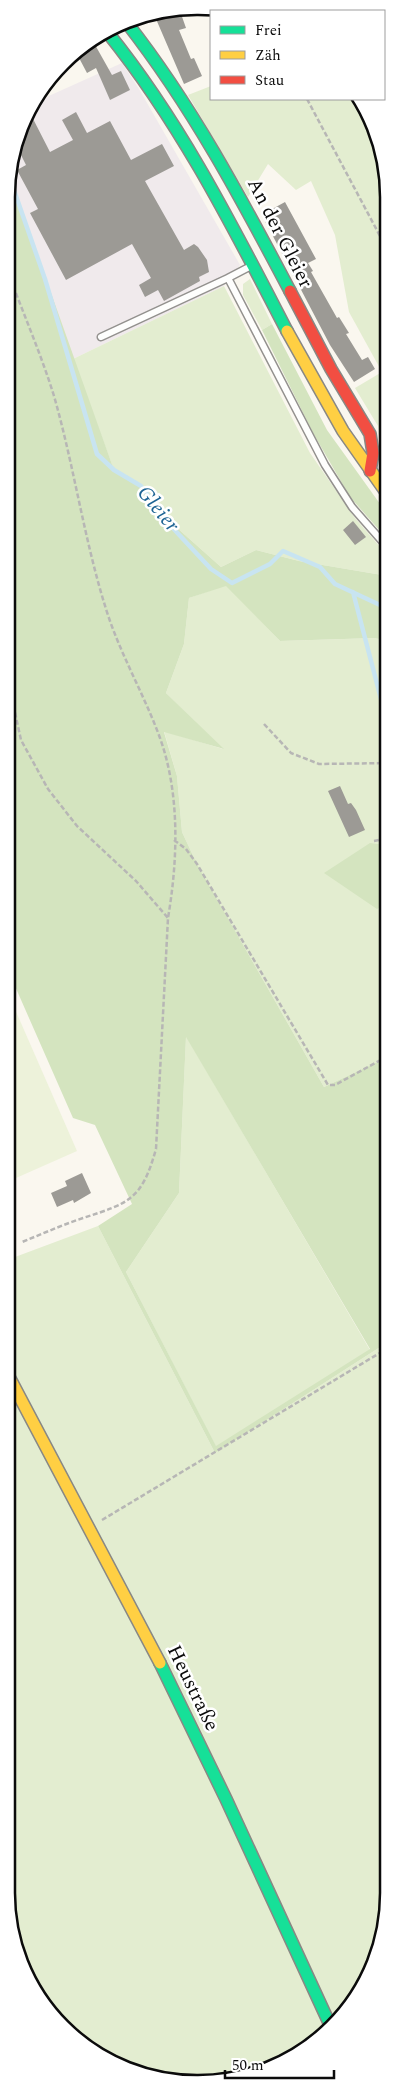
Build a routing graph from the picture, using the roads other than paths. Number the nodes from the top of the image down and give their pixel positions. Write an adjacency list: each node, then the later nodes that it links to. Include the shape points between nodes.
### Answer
1 (131, 28): 6 (street, An der Gleier, via 206,136 240,194 318,347 370,434 373,454)
2 (111, 37): 3 (street, An der Gleier, via 140,72 182,136)
3 (252, 265): 4 (lane); 6 (street, An der Gleier, via 303,364)
4 (228, 278): 5 (lane); 8 (lane, via 325,465 352,507)
5 (101, 337)
6 (370, 472): 7 (street, An der Gleier)
7 (380, 485)
8 (380, 539)
9 (15, 1388): 10 (street, Heustraße, via 158,1659)
10 (328, 2021)

